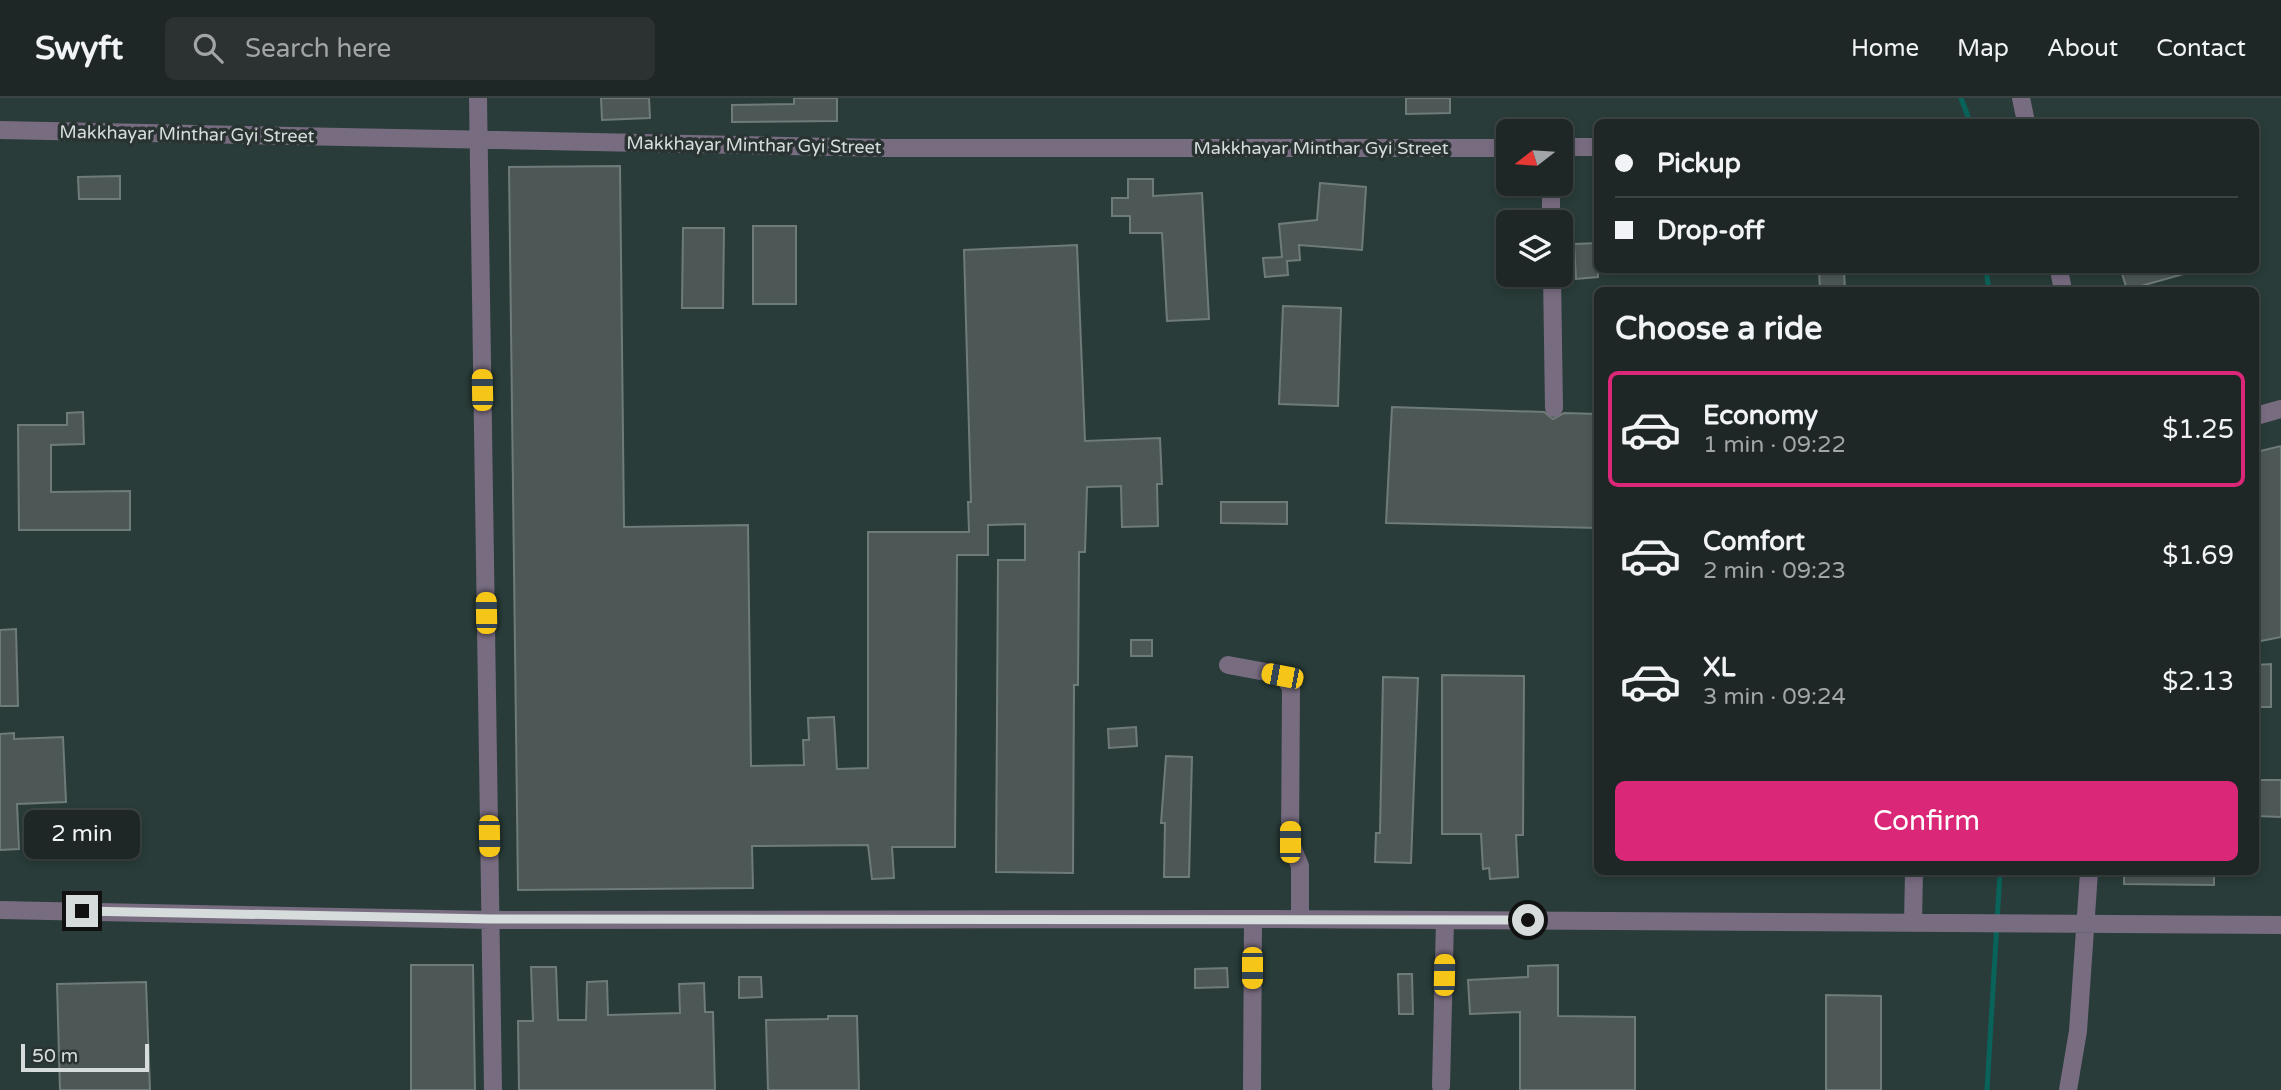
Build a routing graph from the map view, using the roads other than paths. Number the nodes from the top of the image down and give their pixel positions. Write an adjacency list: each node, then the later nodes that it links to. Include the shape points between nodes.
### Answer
1 (478, 98): 5 (street)
2 (2021, 98): 3 (street)
3 (2025, 119)
4 (0, 130): 5 (street, Makkhayar Minthar Gyi Street)
5 (478, 140): 7 (street, Makkhayar Minthar Gyi Street, via 886,148); 17 (street)
6 (1594, 147): 8 (street)
7 (1496, 148)
8 (1573, 148)
9 (1552, 287): 10 (street)
10 (1554, 408)
11 (2281, 410): 12 (street)
12 (2259, 415)
13 (1228, 665): 19 (street, via 1282,676 1291,687 1290,842 1300,866)
14 (1914, 875): 21 (street)
15 (2089, 875): 22 (street)
16 (0, 910): 17 (street)
17 (491, 919): 18 (street); 25 (street)
18 (1253, 919): 19 (street); 26 (street)
19 (1300, 919): 20 (street)
20 (1445, 920): 21 (street); 24 (street)
21 (1913, 923): 22 (street)
22 (2088, 924): 23 (street); 27 (street)
23 (2281, 925)
24 (1441, 1086)
25 (493, 1090)
26 (1252, 1090)
27 (2068, 1090)

